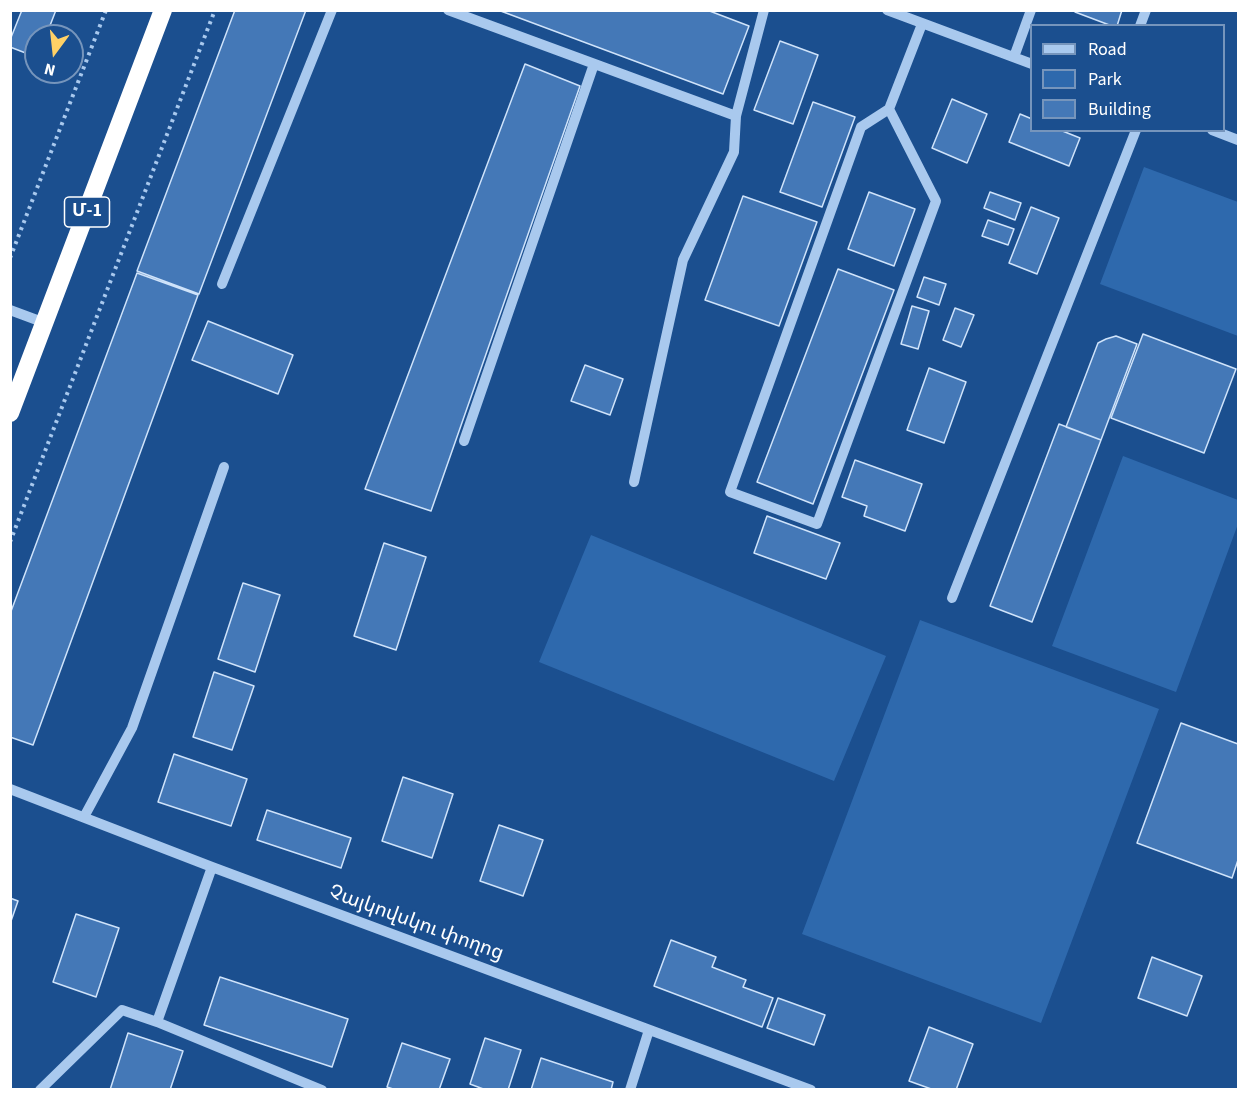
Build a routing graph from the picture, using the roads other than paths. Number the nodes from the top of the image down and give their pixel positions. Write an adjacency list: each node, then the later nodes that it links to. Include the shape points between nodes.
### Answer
1 (163, 10): 19 (highway, Մ-1)
2 (332, 10): 17 (street)
3 (448, 10): 11 (street)
4 (764, 10): 13 (street)
5 (887, 10): 7 (street)
6 (1031, 10): 9 (street)
7 (903, 13): 8 (street)
8 (922, 24): 9 (street); 12 (street)
9 (1014, 57): 10 (street)
10 (1030, 63)
11 (594, 64): 13 (street); 21 (street)
12 (889, 109): 12 (street, via 861,127 730,492 817,524 936,201)
13 (736, 116): 23 (street, via 734,152 683,260)
14 (1135, 132): 24 (street)
15 (1217, 132): 16 (street)
16 (1239, 140)
17 (222, 284)
18 (10, 310): 19 (street)
19 (45, 322): 20 (highway, Մ-1)
20 (10, 413)
21 (464, 441)
22 (224, 467): 26 (street, via 132,728)
23 (634, 482)
24 (952, 598)
25 (10, 789): 26 (street, Չայկովսկու փողոց)
26 (84, 817): 27 (street, Չայկովսկու փողոց)
27 (212, 867): 28 (street); 29 (street, Չայկովսկու փողոց)
28 (157, 1022): 30 (street, via 122,1010); 31 (street)
29 (649, 1030): 32 (street); 33 (street, Չայկովսկու փողոց)
30 (40, 1089)
31 (322, 1089)
32 (630, 1089)
33 (811, 1089)

